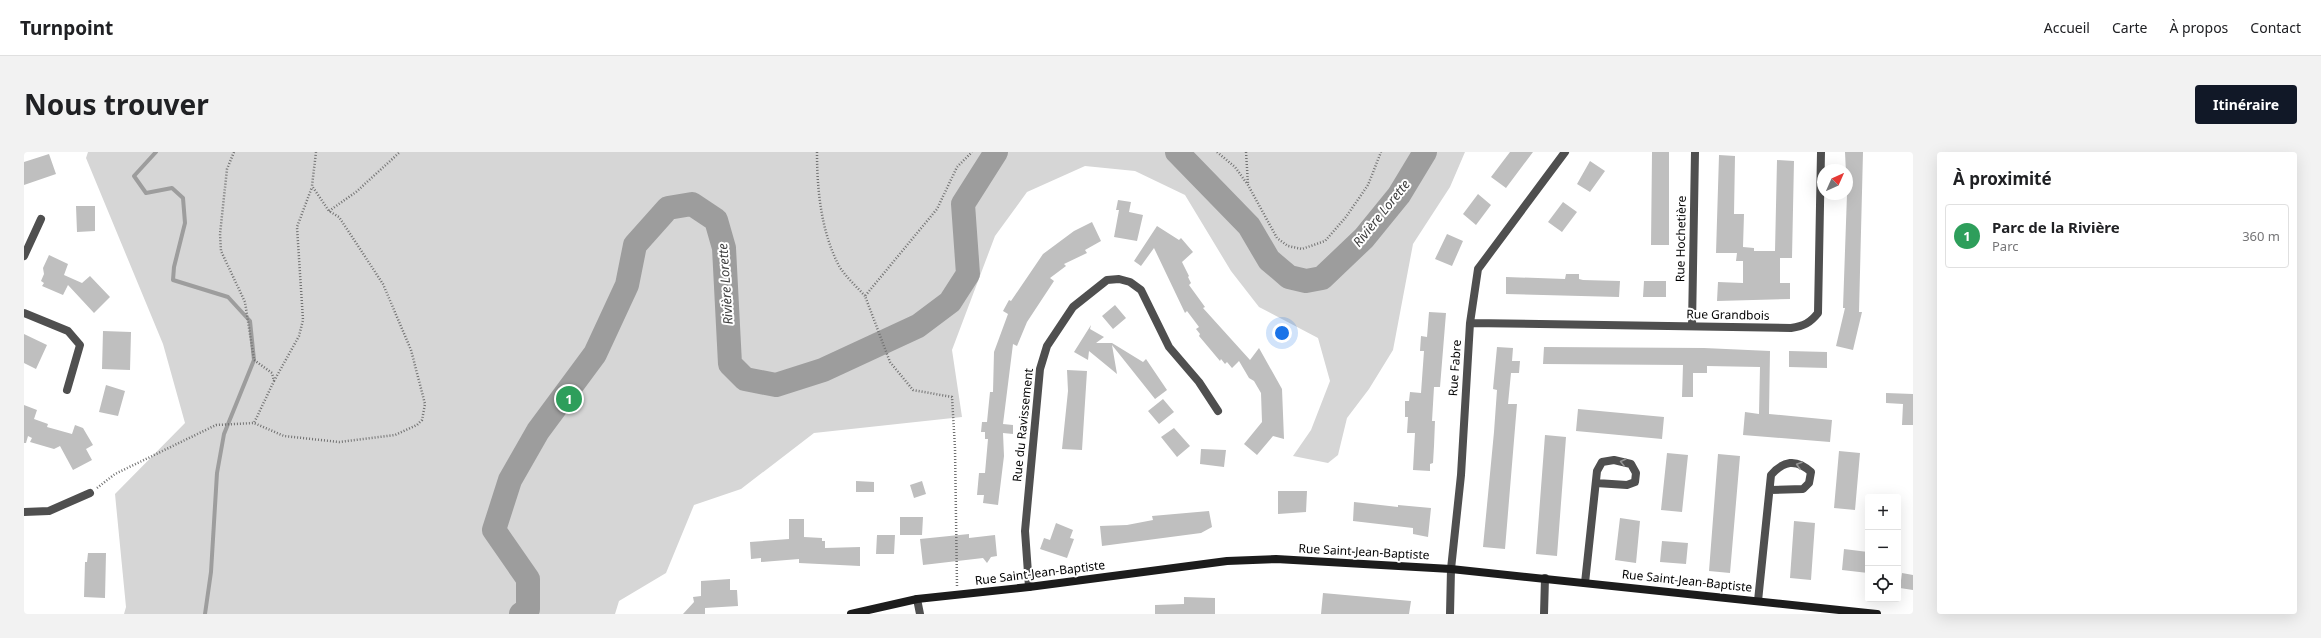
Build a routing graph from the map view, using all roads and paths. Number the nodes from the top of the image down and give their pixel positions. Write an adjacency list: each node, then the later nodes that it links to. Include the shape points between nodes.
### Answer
1 (234, 152): 21 (path, via 227,169 220,234 221,251 245,302 254,360 272,373)
2 (316, 152): 13 (path)
3 (400, 152): 14 (path, via 356,192)
4 (817, 152): 17 (path, via 823,222 839,265)
5 (972, 152): 17 (path, via 957,167 937,209)
6 (1218, 152): 12 (path, via 1235,167)
7 (1246, 152): 12 (path)
8 (1381, 152): 12 (path, via 1368,185 1346,217 1325,241 1302,249 1288,246 1278,238)
9 (1565, 152): 19 (street, Rue Fabre, via 1478,269)
10 (1695, 152): 20 (street, Rue Hochetière)
11 (1821, 152): 20 (street, Rue Grandbois, via 1818,313 1812,321 1791,328)
12 (1248, 185)
13 (312, 186): 14 (path); 21 (path, via 297,226 303,320 299,336)
14 (329, 211): 24 (path, via 339,217 383,284 411,350 425,404 422,420 395,435 339,442 284,436)
15 (41, 219): 16 (street)
16 (24, 256)
17 (865, 296): 33 (path, via 890,362 913,390 952,397)
18 (24, 313): 22 (street, via 68,331 80,345)
19 (1470, 323): 20 (street, Rue Grandbois); 29 (street, Rue Fabre, via 1461,475)
20 (1692, 326)
21 (274, 381): 24 (path)
22 (67, 390)
23 (1218, 410): 32 (street, Rue du Ravissement, via 1169,346 1141,290 1130,282 1119,279 1106,280 1073,307 1047,346 1040,369 1025,531)
24 (254, 423): 27 (path, via 216,425 115,474)
25 (1596, 483): 25 (street, one-way to 25, via 1627,485 1635,482 1636,473 1631,464 1614,460 1602,462 1597,471); 31 (street)
26 (1770, 490): 26 (street, one-way to 26, via 1802,490 1809,483 1811,472 1804,465 1789,462 1779,465 1771,475); 35 (street)
27 (90, 493): 28 (street, via 49,511)
28 (24, 512)
29 (1451, 569): 30 (street, Rue Saint-Jean-Baptiste); 32 (street, Rue Saint-Jean-Baptiste, via 1276,559 1227,561); 38 (street, Rue Fabre)
30 (1544, 578): 31 (street, Rue Saint-Jean-Baptiste); 39 (street)
31 (1586, 582): 35 (street, Rue Saint-Jean-Baptiste)
32 (1029, 587): 33 (street, Rue Saint-Jean-Baptiste)
33 (957, 595): 34 (street, Rue Saint-Jean-Baptiste)
34 (917, 599): 36 (street, Rue Saint-Jean-Baptiste); 37 (street)
35 (1758, 601): 40 (street, Rue Saint-Jean-Baptiste)
36 (851, 614)
37 (920, 614)
38 (1450, 614)
39 (1544, 614)
40 (1877, 614)

